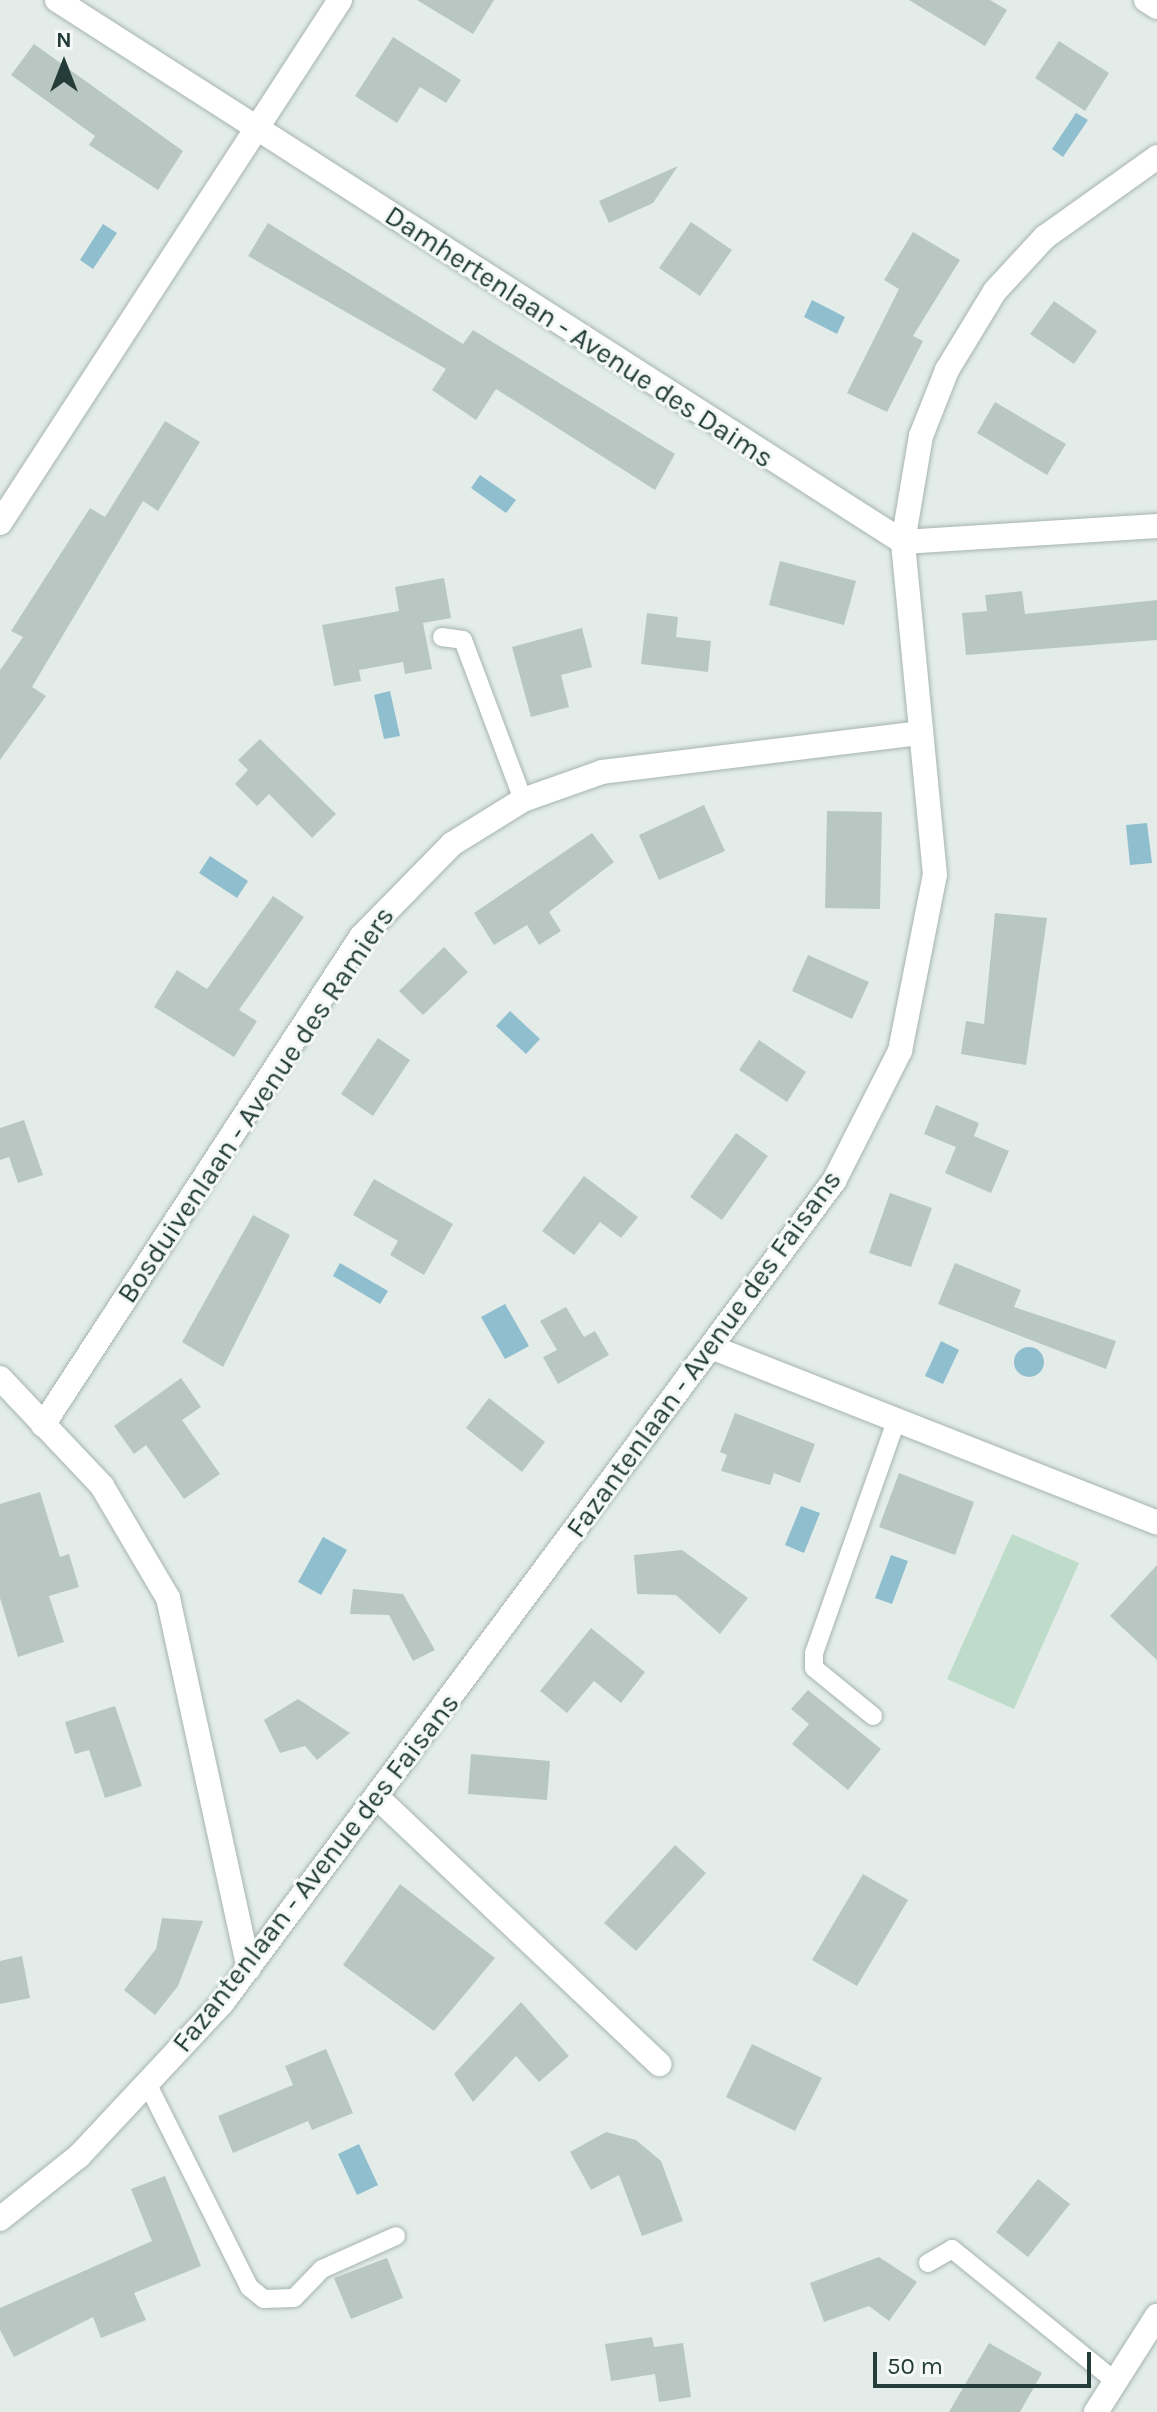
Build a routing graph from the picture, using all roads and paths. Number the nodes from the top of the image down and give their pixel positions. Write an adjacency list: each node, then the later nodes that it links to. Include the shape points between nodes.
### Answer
1 (57, 0): 5 (street, Damhertenlaan - Avenue des Daims)
2 (340, 0): 5 (street)
3 (1146, 0): 4 (street)
4 (1157, 7)
5 (257, 128): 7 (street); 9 (street, Damhertenlaan - Avenue des Daims)
6 (1157, 157): 9 (street, Fazantenlaan - Avenue des Faisans, via 1045,237 971,326 921,436)
7 (0, 523)
8 (1157, 526): 9 (street)
9 (903, 542): 11 (street, Fazantenlaan - Avenue des Faisans)
10 (442, 637): 12 (lane, via 463,640)
11 (920, 733): 12 (street, Bosduivenlaan - Avenue des Ramiers, via 624,768); 13 (street, Fazantenlaan - Avenue des Faisans, via 935,875 900,1051 834,1181)
12 (523, 800): 16 (street, Bosduivenlaan - Avenue des Ramiers, via 419,871 361,937)
13 (711, 1347): 15 (street); 19 (street, Fazantenlaan - Avenue des Faisans)
14 (0, 1378): 16 (street)
15 (896, 1422): 17 (street); 18 (lane, via 814,1653 814,1668)
16 (43, 1425): 20 (street, via 111,1498 168,1598)
17 (1157, 1523)
18 (873, 1716)
19 (379, 1799): 20 (street, Fazantenlaan - Avenue des Faisans); 21 (street)
20 (249, 1968): 22 (street, Fazantenlaan - Avenue des Faisans)
21 (659, 2064)
22 (149, 2087): 23 (street, Fazantenlaan - Avenue des Faisans); 24 (lane, via 249,2287 264,2299 294,2298 322,2269)
23 (0, 2219)
24 (396, 2236)
25 (928, 2263): 27 (lane, via 952,2249)
26 (1157, 2316): 27 (street)
27 (1115, 2381): 28 (street)
28 (1099, 2411)

